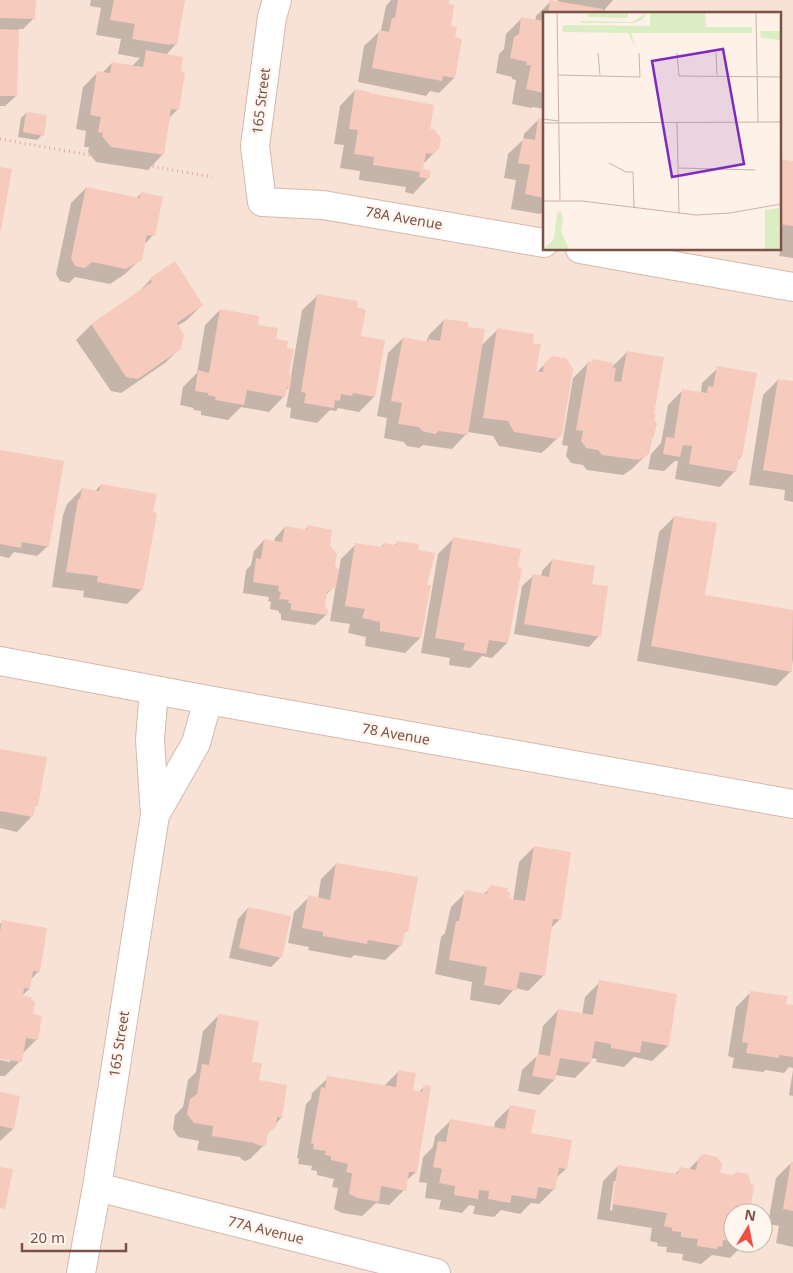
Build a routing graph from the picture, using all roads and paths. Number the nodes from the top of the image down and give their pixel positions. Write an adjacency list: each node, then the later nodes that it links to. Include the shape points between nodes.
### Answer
1 (277, 0): 4 (street, 165 Street, via 256,146)
2 (0, 139): 3 (path)
3 (212, 177)
4 (262, 202): 5 (street, 78A Avenue, via 323,205)
5 (543, 242)
6 (592, 250): 7 (street)
7 (673, 257): 8 (street)
8 (793, 287)
9 (0, 661): 10 (street, 78 Avenue)
10 (154, 690): 11 (street, 78 Avenue); 13 (street, 165 Street, via 150,740)
11 (208, 700): 12 (street, 78 Avenue); 13 (street, 165 Street, via 196,743)
12 (793, 804)
13 (155, 815): 14 (street, 165 Street)
14 (97, 1187): 15 (street, 165 Street); 16 (street, 77A Avenue)
15 (81, 1273)
16 (436, 1273)

